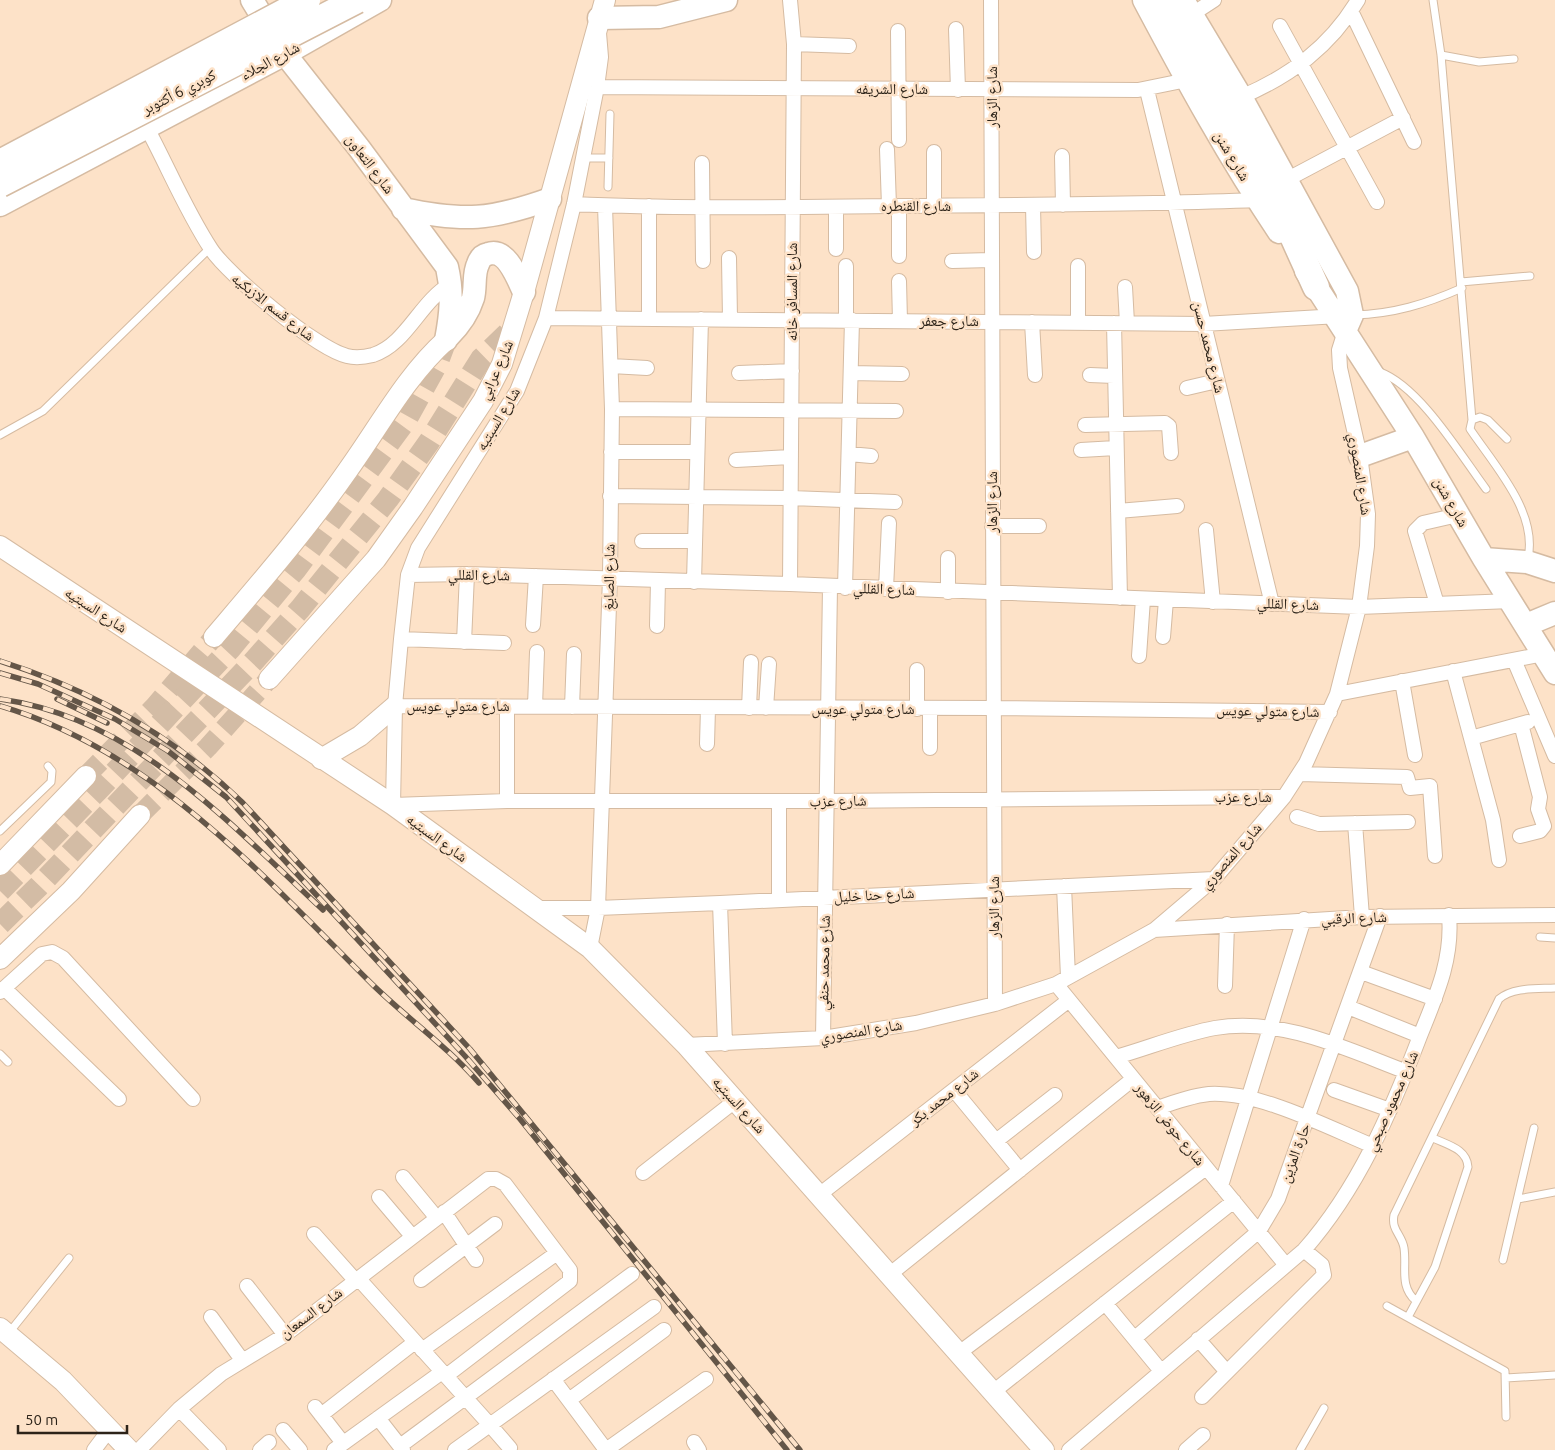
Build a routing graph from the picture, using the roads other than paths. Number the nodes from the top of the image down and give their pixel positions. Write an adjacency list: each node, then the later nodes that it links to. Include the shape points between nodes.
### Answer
1 (281, 0): 12 (main road)
2 (307, 0): 45 (highway, كوبري 6 أكتوبر, bridge)
3 (357, 0): 48 (highway, كوبري 6 أكتوبر, bridge)
4 (380, 0): 21 (main road, شارع الجلاء)
5 (726, 0): 15 (main road, via 659,17)
6 (790, 0): 19 (street, شارع المسافر خانه)
7 (991, 0): 28 (street, شارع الزهار)
8 (1144, 0): 25 (main road, شارع شنن)
9 (1164, 0): 54 (highway)
10 (1214, 0): 14 (street)
11 (1432, 0): 22 (lane)
12 (255, 6): 21 (main road, شارع التعاون); 40 (main road)
13 (1354, 6): 24 (street, via 1334,34); 34 (street)
14 (1187, 8): 32 (main road, شارع شنن)
15 (600, 15): 26 (street, شارع السبتيه); 50 (street, شارع عرابي)
16 (1280, 26): 24 (street)
17 (956, 29): 30 (street)
18 (898, 31): 29 (street)
19 (794, 44): 20 (street); 27 (street, شارع المسافر خانه)
20 (849, 46)
21 (285, 54): 35 (main road, شارع الجلاء); 66 (main road, شارع التعاون)
22 (1441, 55): 23 (lane, via 1479,62); 80 (lane)
23 (1514, 59)
24 (1301, 64): 32 (street, via 1267,86); 38 (street)
25 (1187, 80): 31 (street, شارع الشريفه); 54 (main road, شارع شنن)
26 (597, 87): 27 (street, شارع الشريفه); 43 (street, شارع السبتيه)
27 (793, 88): 29 (street, شارع الشريفه); 61 (street, شارع المسافر خانه)
28 (992, 89): 30 (street, شارع الشريفه); 31 (street, شارع الشريفه); 56 (street, شارع الزهار)
29 (899, 90): 30 (street, شارع الشريفه); 36 (street)
30 (958, 90)
31 (1147, 90): 53 (street, شارع محمد حسن)
32 (1240, 97): 47 (main road, شارع شنن)
33 (610, 114): 44 (lane)
34 (1403, 118): 37 (street); 38 (street)
35 (147, 128): 55 (main road, شارع الجلاء); 67 (street, شارع قسم الازبكيه)
36 (899, 140)
37 (1414, 142)
38 (1347, 148): 47 (street); 51 (street)
39 (887, 149): 62 (street)
40 (0, 152)
41 (934, 152): 63 (street)
42 (1062, 156): 58 (street)
43 (583, 158): 44 (lane); 52 (street, شارع السبتيه)
44 (609, 158): 49 (lane)
45 (0, 163)
46 (702, 163): 65 (street)
47 (1286, 180): 93 (main road, شارع شنن, via 1348,292)
48 (0, 184)
49 (608, 187)
50 (550, 199): 66 (main road, via 500,216 480,218 438,216); 83 (street, شارع عرابي)
51 (1377, 202)
52 (574, 204): 59 (street, شارع القنطره); 84 (street, شارع السبتيه)
53 (1173, 204): 54 (street, شارع القنطره); 58 (street, شارع القنطره); 97 (street, شارع محمد حسن)
54 (1268, 204): 82 (highway, via 1305,260)
55 (0, 205)
56 (992, 205): 57 (street, شارع القنطره); 63 (street, شارع القنطره); 72 (street, شارع الزهار)
57 (1033, 205): 58 (street, شارع القنطره); 69 (street)
58 (1063, 205)
59 (605, 206): 60 (street, شارع القنطره); 85 (street, شارع الصايغ)
60 (649, 206): 65 (street, شارع القنطره); 86 (street)
61 (793, 206): 64 (street, شارع القنطره); 65 (street, شارع القنطره); 89 (street, شارع المسافر خانه)
62 (894, 206): 63 (street, شارع القنطره); 64 (street, شارع القنطره); 70 (street)
63 (934, 206)
64 (836, 207): 68 (street)
65 (702, 208): 73 (street)
66 (403, 209): 79 (main road, شارع التعاون, via 447,267)
67 (210, 248): 79 (street, شارع قسم الازبكيه, via 233,276 322,345 346,356 371,356 386,349 436,294); 119 (lane, via 52,403 33,418)
68 (836, 249)
69 (1034, 252)
70 (899, 256)
71 (729, 258): 88 (street)
72 (991, 260): 74 (street); 91 (street, شارع الزهار)
73 (703, 261)
74 (952, 261)
75 (846, 266): 90 (street)
76 (1078, 266): 95 (street)
77 (1530, 276): 80 (lane)
78 (899, 281): 92 (street)
79 (451, 284): 98 (main road, شارع التعاون, via 452,311)
80 (1462, 285): 93 (lane, via 1441,298 1399,311); 116 (lane)
81 (1126, 287): 96 (street)
82 (1316, 287): 93 (main road, شارع شنن)
83 (524, 292): 98 (main road, via 502,255 492,252 483,256 477,264 473,297 467,313); 191 (street, شارع عرابي, via 502,364 483,401 413,507 376,559)
84 (546, 318): 85 (street, شارع جعفر); 153 (street, شارع السبتيه, via 517,391 418,548)
85 (610, 318): 86 (street, شارع جعفر); 99 (street, شارع الصايغ)
86 (649, 318): 87 (street, شارع جعفر)
87 (701, 319): 88 (street, شارع جعفر); 112 (street)
88 (730, 319): 89 (street, شارع جعفر)
89 (792, 319): 90 (street, شارع جعفر); 102 (street, شارع المسافر خانه)
90 (849, 320): 92 (street, شارع جعفر); 104 (street)
91 (992, 320): 92 (street, شارع جعفر); 94 (street, شارع جعفر); 142 (street, شارع الزهار)
92 (900, 321)
93 (1344, 321): 97 (street, شارع جعفر); 101 (main road, شارع شنن); 129 (street, شارع المنصوري, via 1339,350 1340,368)
94 (1032, 322): 95 (street, شارع جعفر); 106 (street)
95 (1078, 322): 96 (street, شارع جعفر)
96 (1120, 323): 97 (street, شارع جعفر); 108 (street)
97 (1203, 324): 109 (street, شارع محمد حسن)
98 (446, 340): 176 (street, via 418,368 281,558)
99 (611, 366): 100 (street); 111 (street, شارع الصايغ)
100 (647, 368)
101 (1370, 369): 120 (main road, شارع شنن); 132 (lane, via 1395,379 1416,396)
102 (792, 371): 103 (street); 113 (street, شارع المسافر خانه)
103 (739, 373)
104 (851, 373): 105 (street); 114 (street)
105 (902, 374)
106 (1035, 375)
107 (1090, 375): 108 (street)
108 (1114, 376): 117 (street)
109 (1217, 381): 110 (street); 169 (street, شارع محمد حسن)
110 (1186, 388)
111 (612, 409): 112 (street); 124 (street, شارع الصايغ)
112 (698, 409): 113 (street); 125 (street)
113 (791, 410): 114 (street); 130 (street, شارع المسافر خانه)
114 (850, 411): 115 (street); 127 (street)
115 (896, 411)
116 (1472, 420): 121 (lane, via 1480,416 1488,420); 150 (lane, via 1470,429 1523,510 1529,529)
117 (1116, 424): 118 (street); 122 (street); 126 (street, via 1167,424)
118 (1085, 425)
119 (0, 435)
120 (1413, 437): 129 (main road); 140 (main road, شارع شنن)
121 (1508, 439)
122 (1116, 448): 123 (street); 139 (street)
123 (1081, 450)
124 (611, 452): 125 (street); 133 (street, شارع الصايغ)
125 (697, 452): 134 (street)
126 (1171, 453)
127 (849, 454): 128 (street); 136 (street)
128 (871, 456)
129 (1360, 456): 171 (street, شارع المنصوري, via 1368,514)
130 (791, 457): 131 (street); 135 (street, شارع المسافر خانه)
131 (736, 460)
132 (1486, 489)
133 (610, 496): 134 (street); 155 (street, شارع الصايغ)
134 (696, 497): 135 (street); 146 (street)
135 (791, 498): 136 (street); 158 (street, شارع المسافر خانه)
136 (848, 501): 137 (street); 160 (street)
137 (895, 502)
138 (1177, 506): 139 (street)
139 (1118, 511): 164 (street)
140 (1458, 515): 149 (main road, شارع شنن); 170 (street, via 1423,523 1415,531)
141 (889, 522): 161 (street)
142 (992, 526): 143 (street); 163 (street, شارع الزهار)
143 (1039, 526)
144 (1206, 530): 168 (street)
145 (642, 541): 146 (street)
146 (695, 541): 157 (street)
147 (0, 546): 213 (street, شارع السبتيه)
148 (948, 558): 162 (street)
149 (1484, 559): 150 (main road); 167 (main road, شارع شنن)
150 (1527, 562): 151 (main road)
151 (1555, 571)
152 (467, 574): 153 (street, شارع القللي); 154 (street, شارع القللي); 179 (street)
153 (408, 575): 178 (street, شارع السبتيه)
154 (536, 576): 155 (street, شارع القللي); 173 (street)
155 (610, 578): 156 (street, شارع القللي); 196 (street, شارع الصايغ)
156 (658, 581): 157 (street, شارع القللي); 175 (street)
157 (694, 582): 158 (street, شارع القللي)
158 (790, 584): 159 (street, شارع القللي)
159 (830, 587): 160 (street, شارع القللي); 202 (street, شارع محمد حنفي)
160 (845, 588): 161 (street, شارع القللي)
161 (886, 589): 162 (street, شارع القللي)
162 (948, 592): 163 (street, شارع القللي)
163 (993, 592): 164 (street, شارع القللي); 203 (street, شارع الزهار)
164 (1120, 598): 165 (street, شارع القللي)
165 (1143, 599): 166 (street, شارع القللي); 184 (street)
166 (1166, 600): 168 (street, شارع القللي); 177 (street)
167 (1511, 601): 170 (street, شارع القللي); 174 (main road, شارع شنن)
168 (1213, 602): 169 (street, شارع القللي)
169 (1272, 604): 171 (street, شارع القللي)
170 (1437, 604): 171 (street, شارع القللي)
171 (1359, 607): 193 (street, شارع المنصوري)
172 (1555, 613): 174 (main road)
173 (533, 625)
174 (1526, 625): 183 (main road, شارع شنن)
175 (657, 626)
176 (214, 637)
177 (1163, 637)
178 (401, 639): 179 (street); 194 (street, شارع السبتيه)
179 (464, 642): 180 (street)
180 (504, 643)
181 (537, 652): 195 (street)
182 (574, 654): 198 (street)
183 (1544, 654): 185 (street); 190 (main road, شارع شنن)
184 (1139, 656)
185 (1514, 660): 189 (street); 206 (street)
186 (750, 662): 200 (street)
187 (769, 664): 201 (street)
188 (917, 670): 204 (street)
189 (1452, 671): 192 (street); 208 (street)
190 (1555, 673)
191 (268, 679)
192 (1402, 681): 193 (street); 211 (street)
193 (1337, 694): 205 (street, شارع المنصوري)
194 (395, 706): 197 (street, شارع متولي عويس); 213 (street, via 360,736); 223 (street, شارع السبتيه)
195 (535, 706): 197 (street, شارع متولي عويس); 198 (street, شارع متولي عويس)
196 (607, 706): 198 (street, شارع متولي عويس); 199 (street, شارع متولي عويس); 219 (street, شارع الصايغ)
197 (507, 707): 220 (street)
198 (572, 707)
199 (708, 708): 200 (street, شارع متولي عويس); 209 (street)
200 (749, 708): 201 (street, شارع متولي عويس)
201 (766, 708): 202 (street, شارع متولي عويس)
202 (828, 708): 204 (street, شارع متولي عويس); 222 (street, شارع محمد حنفي)
203 (993, 708): 204 (street, شارع متولي عويس); 205 (street, شارع متولي عويس); 218 (street, شارع الزهار)
204 (923, 709): 210 (street)
205 (1330, 712): 215 (street, شارع المنصوري)
206 (1539, 719): 207 (street); 212 (street)
207 (1521, 724): 208 (street); 229 (street, via 1544,826 1540,831)
208 (1471, 738): 231 (street, via 1493,820)
209 (707, 744)
210 (930, 748)
211 (1415, 755)
212 (1555, 756)
213 (321, 758): 223 (street, شارع السبتيه)
214 (48, 766): 228 (lane, via 52,772 51,782)
215 (1300, 774): 217 (street, شارع المنصوري); 230 (street, via 1407,777 1410,788 1430,786)
216 (86, 776): 232 (street)
217 (1284, 796): 218 (street, شارع عزب); 233 (street, شارع المنصوري)
218 (994, 799): 222 (street, شارع عزب); 235 (street, شارع الزهار)
219 (603, 800): 220 (street, شارع عزب); 221 (street, شارع عزب); 240 (street, شارع الصايغ)
220 (507, 801): 223 (street, شارع عزب)
221 (779, 801): 222 (street, شارع عزب); 237 (street)
222 (827, 801): 236 (street, شارع محمد حنفي)
223 (393, 806): 239 (street, شارع السبتيه)
224 (140, 816): 251 (street, via 71,891)
225 (1297, 817): 227 (street, via 1319,824)
226 (1408, 822): 227 (street)
227 (1355, 823): 244 (street)
228 (0, 831)
229 (1520, 836)
230 (1435, 856)
231 (1499, 860)
232 (0, 865)
233 (1214, 879): 234 (street, شارع حنا خليل); 247 (street, شارع المنصوري)
234 (1064, 886): 235 (street, شارع حنا خليل); 253 (street)
235 (994, 888): 236 (street, شارع حنا خليل); 259 (street, شارع الزهار)
236 (825, 898): 237 (street, شارع حنا خليل); 263 (street, شارع محمد حنفي)
237 (779, 900): 238 (street, شارع حنا خليل)
238 (720, 903): 240 (street, شارع حنا خليل); 264 (street)
239 (534, 908): 240 (street, شارع حنا خليل); 250 (street, شارع السبتيه)
240 (598, 908): 250 (street, شارع الصايغ)
241 (1449, 915): 242 (street, شارع الرقبي); 243 (street, شارع الرقبي); 257 (street, شارع محمود صبحي, via 1449,952)
242 (1555, 915)
243 (1380, 916): 244 (street, شارع الرقبي); 252 (street, حارة المزين)
244 (1362, 917): 245 (street, شارع الرقبي)
245 (1304, 920): 246 (street, شارع الرقبي); 261 (street)
246 (1227, 924): 247 (street, شارع الرقبي); 254 (street)
247 (1154, 930): 253 (street, شارع المنصوري)
248 (1540, 937): 249 (lane)
249 (1555, 938)
250 (590, 948): 266 (street, شارع السبتيه)
251 (0, 959)
252 (1361, 972): 257 (street); 260 (street, حارة المزين)
253 (1062, 981): 258 (street, شارع حوض الزهور); 259 (street, شارع المنصوري)
254 (1225, 986)
255 (1555, 988): 283 (lane, via 1514,991 1499,999)
256 (2, 990): 276 (street); 277 (street, via 42,954 52,952 63,958)
257 (1435, 999): 262 (street, شارع محمود صبحي)
258 (1069, 1000): 268 (street, شارع حوض الزهور); 272 (street, شارع محمد بكر)
259 (995, 1004): 263 (street, شارع المنصوري, via 916,1023)
260 (1348, 1007): 262 (street); 265 (street, حارة المزين)
261 (1271, 1026): 265 (street); 268 (street, via 1214,1028); 275 (street)
262 (1420, 1036): 270 (street, شارع محمود صبحي)
263 (822, 1038): 264 (street, شارع المنصوري)
264 (726, 1044): 266 (street, شارع المنصوري)
265 (1335, 1044): 270 (street); 281 (street, حارة المزين)
266 (686, 1045): 278 (street, شارع السبتيه)
267 (0, 1054): 269 (lane)
268 (1116, 1057): 271 (street, شارع حوض الزهور)
269 (8, 1062)
270 (1407, 1072): 280 (street, شارع محمود صبحي)
271 (1133, 1079): 279 (street, شارع حوض الزهور); 287 (street)
272 (954, 1090): 284 (street); 292 (street, شارع محمد بكر)
273 (1334, 1090): 280 (street)
274 (1055, 1095): 284 (street)
275 (1247, 1097): 279 (street, via 1209,1094); 281 (street); 290 (street)
276 (119, 1099)
277 (193, 1099)
278 (735, 1101): 288 (street); 292 (street, شارع السبتيه)
279 (1158, 1108): 286 (street, شارع حوض الزهور)
280 (1390, 1110): 285 (street, شارع محمود صبحي)
281 (1308, 1119): 285 (street); 298 (street, حارة المزين, via 1278,1199)
282 (1534, 1128): 294 (lane)
283 (1433, 1138): 313 (lane, via 1394,1215 1393,1223 1404,1247 1405,1284); 313 (lane, via 1463,1152 1468,1158 1468,1167 1446,1240)
284 (996, 1141): 287 (street)
285 (1374, 1146): 302 (street, شارع محمود صبحي, via 1332,1215)
286 (1206, 1168): 290 (street, شارع حوض الزهور); 325 (street)
287 (1020, 1170): 309 (street)
288 (643, 1173)
289 (403, 1177): 296 (street)
290 (1221, 1186): 295 (street, شارع حوض الزهور)
291 (1555, 1192): 294 (lane)
292 (819, 1195): 309 (street, شارع السبتيه)
293 (379, 1197): 300 (street)
294 (1518, 1198): 306 (lane)
295 (1234, 1201): 298 (street, شارع حوض الزهور); 314 (street)
296 (440, 1214): 300 (street, شارع السمعان); 301 (street); 303 (street, شارع السمعان, via 488,1179 496,1179 505,1184)
297 (496, 1224): 301 (street)
298 (1259, 1232): 307 (street, شارع حوض الزهور); 322 (street, حارة المزين)
299 (314, 1234): 310 (street)
300 (412, 1236): 310 (street, شارع السمعان)
301 (467, 1246): 305 (street); 311 (street)
302 (1304, 1250): 307 (street, شارع محمود صبحي); 328 (street, via 1324,1268 1324,1275)
303 (558, 1253): 324 (street); 329 (street, via 570,1270 570,1281)
304 (69, 1258): 320 (lane)
305 (476, 1260)
306 (1503, 1260)
307 (1285, 1264): 323 (street, شارع محمود صبحي)
308 (632, 1274): 335 (street)
309 (889, 1275): 325 (street, شارع السبتيه)
310 (357, 1279): 321 (street, شارع السمعان); 324 (street)
311 (421, 1280)
312 (246, 1286): 321 (street)
313 (1416, 1301): 318 (lane)
314 (1105, 1302): 322 (street); 334 (street)
315 (1387, 1306): 318 (lane)
316 (654, 1307): 332 (street)
317 (211, 1317): 326 (street)
318 (1408, 1317): 331 (lane, via 1500,1367)
319 (664, 1330): 337 (street)
320 (4, 1331): 343 (street, via 63,1382)
321 (285, 1335): 326 (street, شارع السمعان)
322 (1135, 1338): 327 (street)
323 (1198, 1339): 327 (street, شارع محمود صبحي); 328 (street)
324 (419, 1346): 329 (street); 346 (street, via 318,1411)
325 (959, 1353): 334 (street, شارع السبتيه)
326 (242, 1360): 339 (street, شارع السمعان)
327 (1161, 1371): 357 (street, شارع محمود صبحي)
328 (1227, 1372): 336 (street)
329 (444, 1374): 335 (street); 341 (street)
330 (1555, 1375): 331 (lane)
331 (1506, 1378): 340 (lane)
332 (553, 1379): 337 (street); 342 (street)
333 (706, 1379): 355 (street)
334 (993, 1392): 356 (street, شارع السبتيه)
335 (465, 1397): 342 (street); 347 (street)
336 (1202, 1397)
337 (569, 1400): 355 (street)
338 (1324, 1408): 359 (lane)
339 (179, 1409): 350 (street, شارع السمعان); 351 (street)
340 (1506, 1417)
341 (378, 1418): 346 (street); 347 (street)
342 (490, 1425): 353 (street); 354 (street)
343 (110, 1430): 348 (street); 349 (street)
344 (283, 1430): 352 (street)
345 (1203, 1435): 358 (street)
346 (339, 1447)
347 (402, 1448)
348 (94, 1450)
349 (129, 1450)
350 (138, 1450)
351 (219, 1450)
352 (300, 1450)
353 (455, 1450)
354 (510, 1450)
355 (606, 1450)
356 (1044, 1450)
357 (1069, 1450)
358 (1186, 1450)
359 (1300, 1450)

